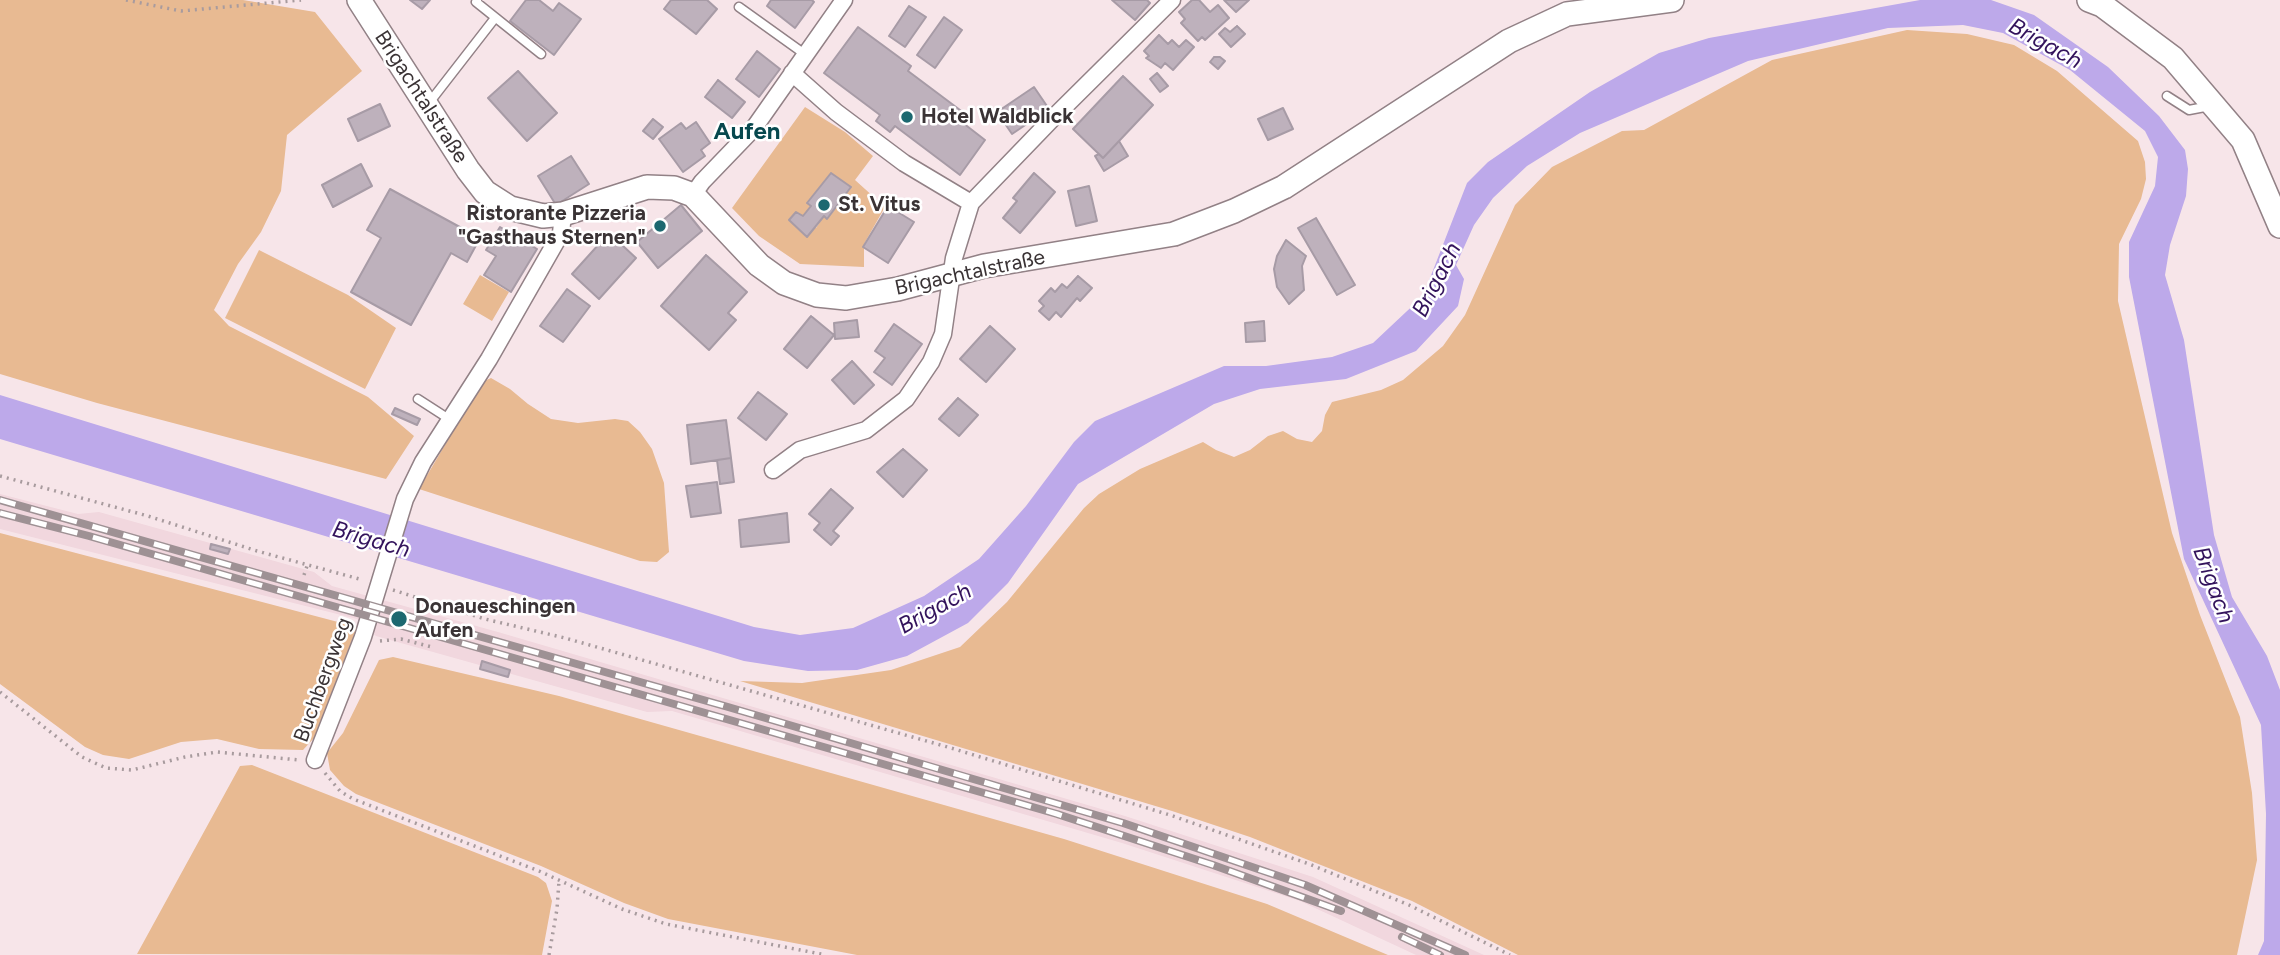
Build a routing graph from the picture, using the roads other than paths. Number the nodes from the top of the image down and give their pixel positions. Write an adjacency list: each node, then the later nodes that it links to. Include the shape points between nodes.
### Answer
1 (359, 0): 13 (street, Brigachtalstraße)
2 (477, 0): 8 (lane)
3 (844, 0): 10 (street)
4 (1172, 0): 16 (street)
5 (1672, 0): 19 (street, Brigachtalstraße, via 1567,15 1509,41 1284,187 1174,234)
6 (2089, 0): 14 (street, via 2173,58)
7 (739, 7): 10 (lane)
8 (495, 18): 9 (lane); 13 (lane)
9 (541, 54)
10 (806, 55): 11 (street)
11 (792, 73): 15 (street, via 754,128); 16 (street, via 904,163)
12 (2167, 96): 14 (lane, via 2189,110)
13 (427, 105): 17 (street, Brigachtalstraße, via 485,192 510,208 543,216)
14 (2213, 105): 18 (street, via 2243,141)
15 (693, 195): 17 (street, Brigachtalstraße, via 674,188 647,187); 19 (street, Brigachtalstraße, via 759,265 784,283 817,295 846,298)
16 (971, 203): 19 (street)
17 (563, 214): 21 (street, via 561,233)
18 (2280, 226)
19 (952, 273): 22 (street, via 943,334 906,399 866,430 800,450)
20 (418, 399): 21 (lane)
21 (449, 419): 23 (street, Buchbergweg, via 405,499)
22 (774, 470)
23 (315, 760)

